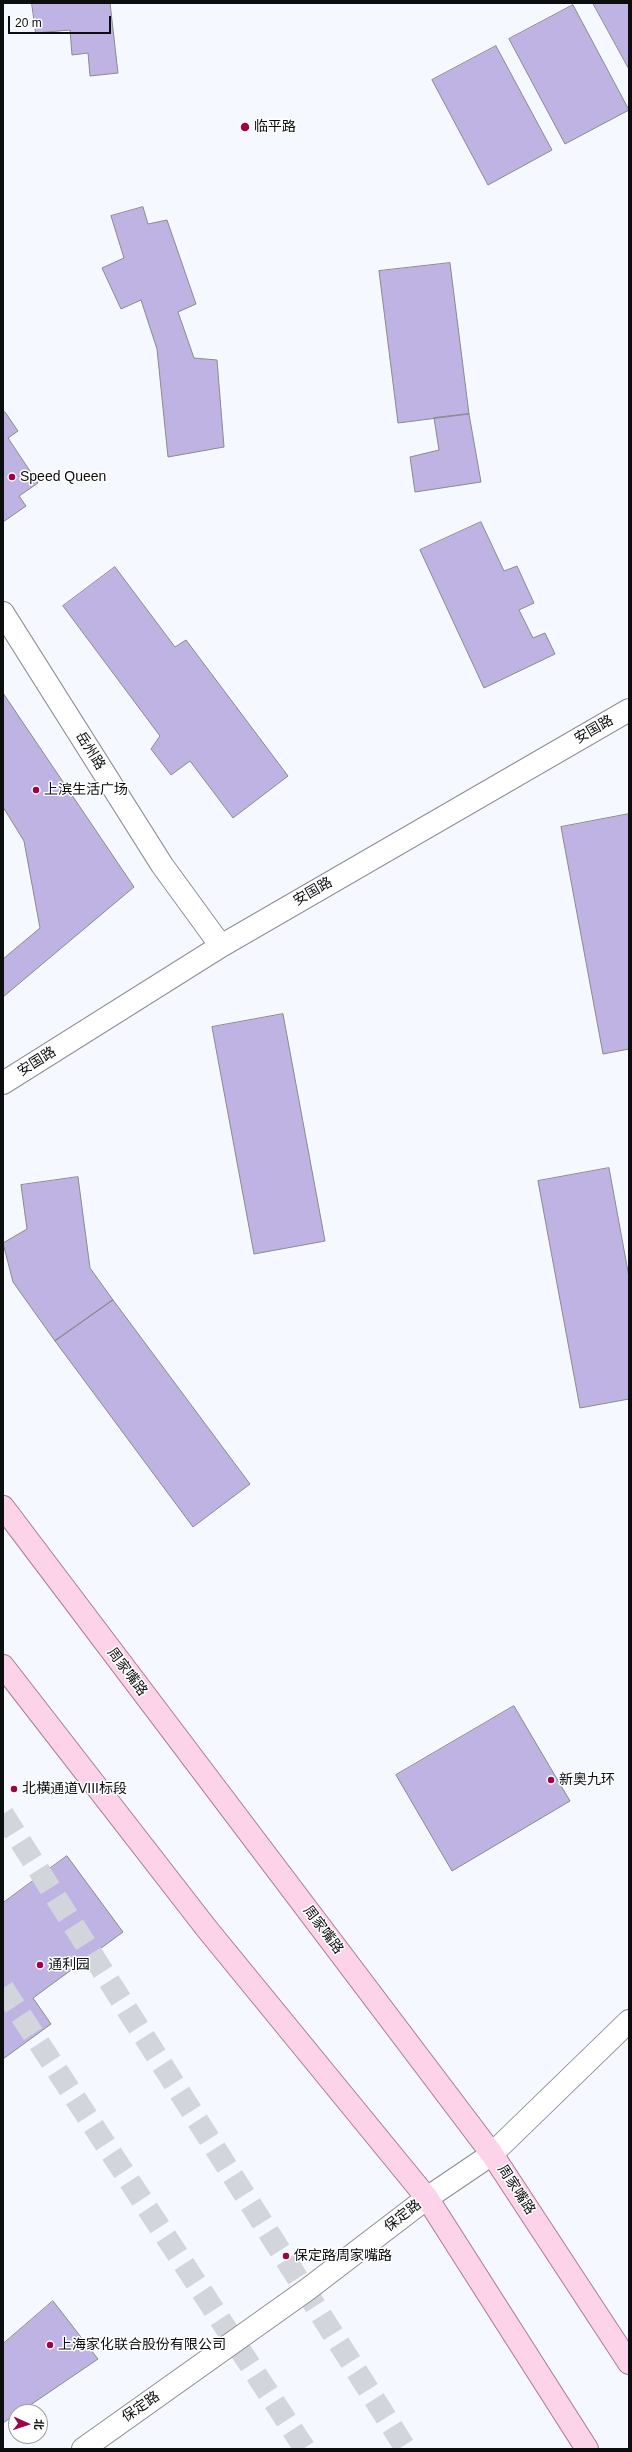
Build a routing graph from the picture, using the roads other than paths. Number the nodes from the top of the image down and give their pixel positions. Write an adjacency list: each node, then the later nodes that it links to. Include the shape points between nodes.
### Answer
1 (3, 613): 3 (street, 岳州路, via 162,865)
2 (629, 710): 3 (street, 安国路)
3 (221, 946): 4 (street, 安国路)
4 (3, 1083)
5 (3, 1507): 8 (main road, 周家嘴路)
6 (3, 1666): 9 (main road, via 207,1929)
7 (629, 2021): 8 (street, 保定路)
8 (492, 2154): 9 (street, 保定路); 10 (main road, 周家嘴路)
9 (427, 2198): 11 (street, 保定路, via 308,2289); 12 (main road)
10 (629, 2363)
11 (83, 2449)
12 (587, 2449)

